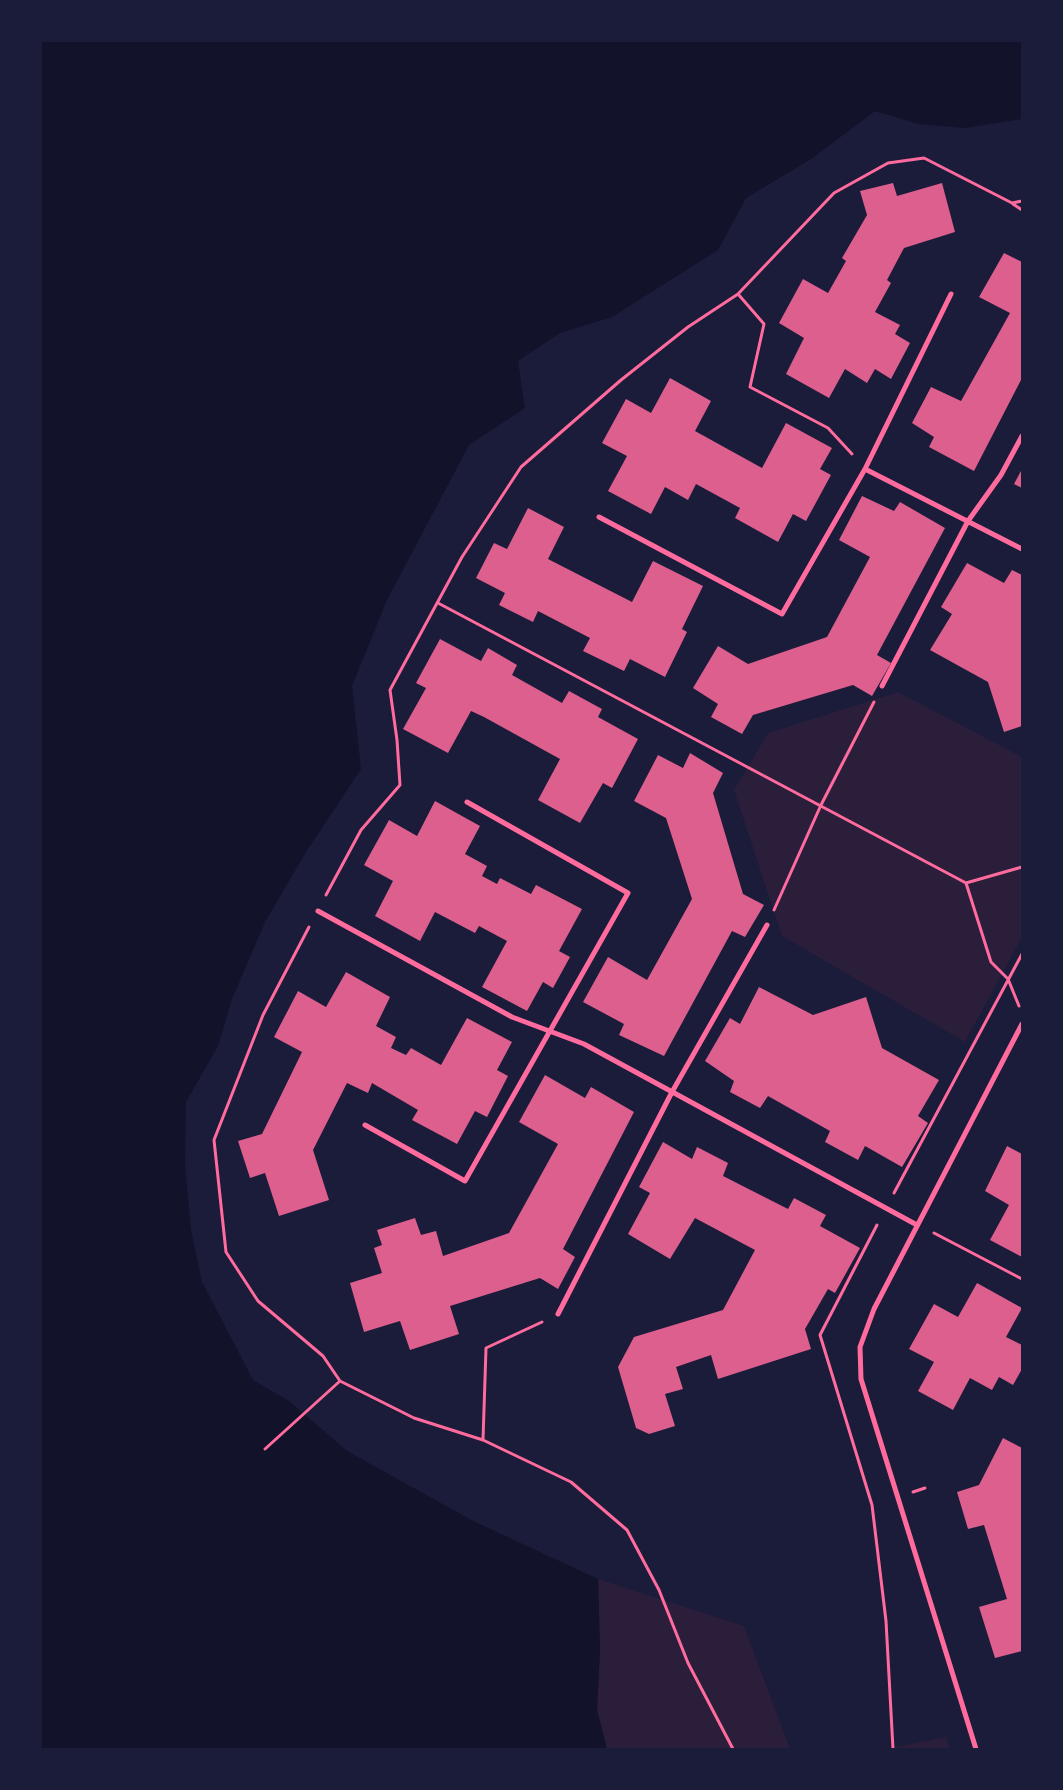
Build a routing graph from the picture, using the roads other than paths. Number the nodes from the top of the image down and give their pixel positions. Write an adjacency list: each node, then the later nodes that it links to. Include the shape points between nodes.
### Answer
1 (951, 294): 3 (street)
2 (1022, 436): 5 (street, via 1001,475)
3 (865, 469): 4 (street, via 782,614); 5 (street)
4 (599, 517)
5 (968, 521): 6 (street); 7 (street)
6 (1022, 549)
7 (882, 686)
8 (467, 802): 12 (street, via 628,893)
9 (318, 911): 12 (street, via 512,1017)
10 (767, 925): 13 (street)
11 (1022, 1024): 15 (street)
12 (550, 1031): 13 (street, via 584,1044); 14 (street, via 466,1181)
13 (672, 1092): 15 (street); 16 (street)
14 (365, 1124)
15 (917, 1225): 17 (street, via 874,1309 860,1348 861,1379)
16 (558, 1314)
17 (976, 1749)

